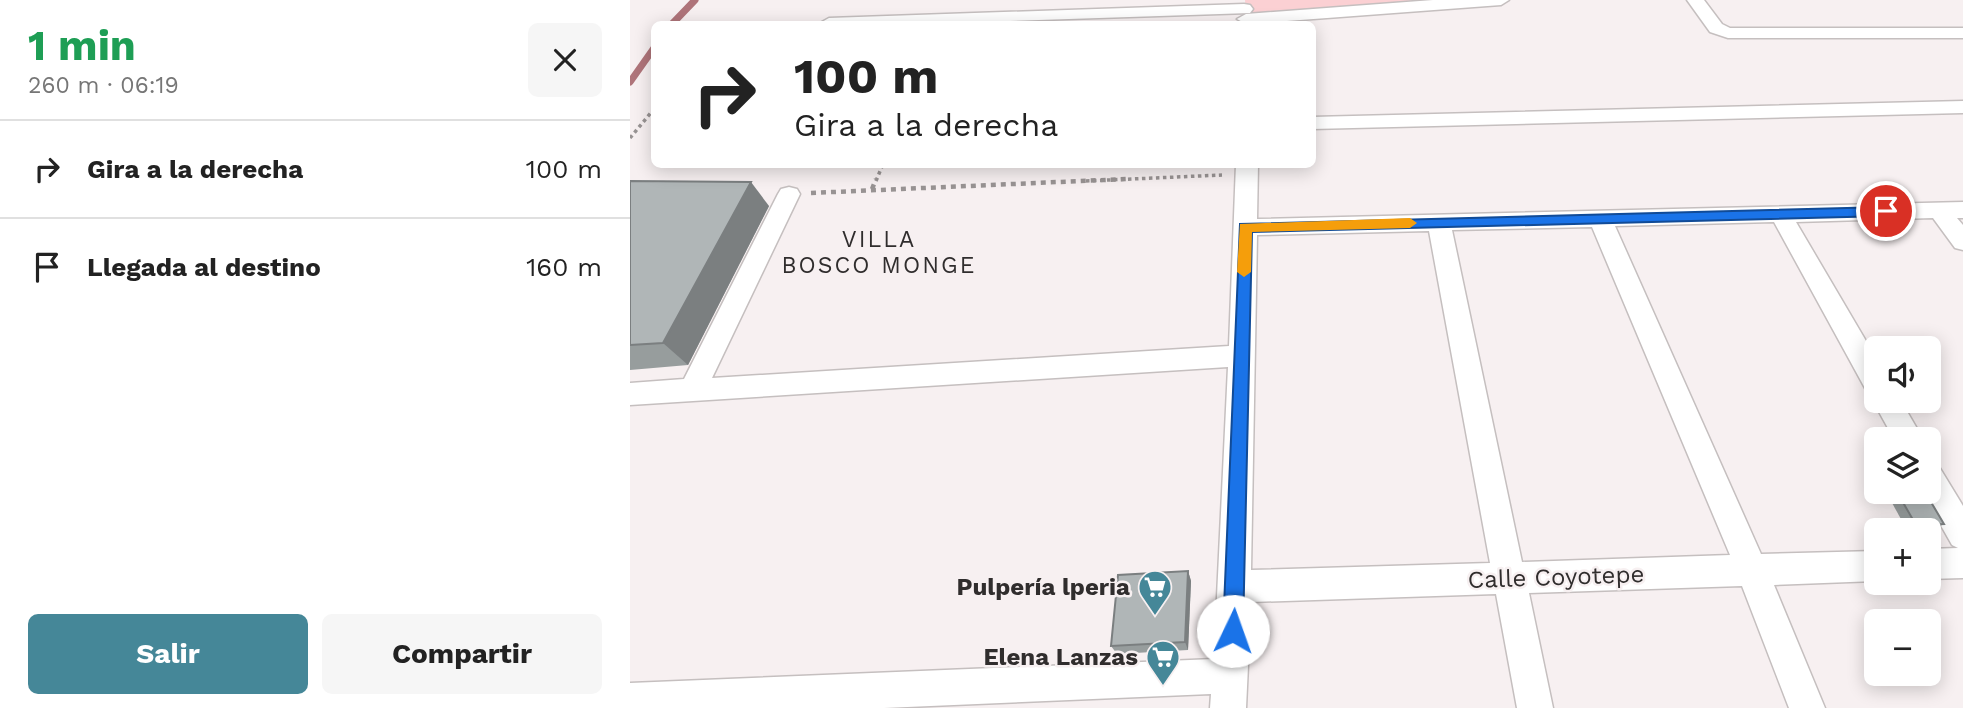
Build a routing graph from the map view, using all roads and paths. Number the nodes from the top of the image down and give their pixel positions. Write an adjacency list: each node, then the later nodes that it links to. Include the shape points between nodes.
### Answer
1 (1265, 0): 4 (street)
2 (1501, 0): 4 (street)
3 (1695, 0): 6 (street, via 1716,28 1728,33)
4 (1245, 13): 5 (street)
5 (876, 21)
6 (1963, 33)
7 (1963, 107): 9 (street)
8 (651, 114): 10 (path)
9 (1316, 123)
10 (630, 138)
11 (881, 168): 13 (path)
12 (1247, 169): 13 (path); 21 (street)
13 (872, 189): 14 (path)
14 (789, 194): 15 (street); 25 (street)
15 (763, 195)
16 (1938, 210): 17 (street); 18 (street); 22 (street)
17 (1963, 210)
18 (1780, 213): 19 (street); 24 (street)
19 (1600, 218): 20 (street); 32 (street)
20 (1439, 222): 21 (street); 33 (street)
21 (1245, 227): 23 (street)
22 (1963, 242)
23 (1242, 356): 25 (street); 34 (street)
24 (1864, 361)
25 (691, 392): 26 (street)
26 (630, 394)
27 (1941, 497): 28 (street)
28 (1963, 535)
29 (1963, 563): 30 (street)
30 (1941, 564)
31 (1864, 566): 32 (street, Calle Coyotepe)
32 (1752, 570): 33 (street, Calle Coyotepe); 38 (street)
33 (1508, 578): 34 (street, Calle Coyotepe); 37 (street)
34 (1236, 587): 35 (street)
35 (1229, 692): 36 (street)
36 (630, 701)
37 (1535, 708)
38 (1807, 708)

